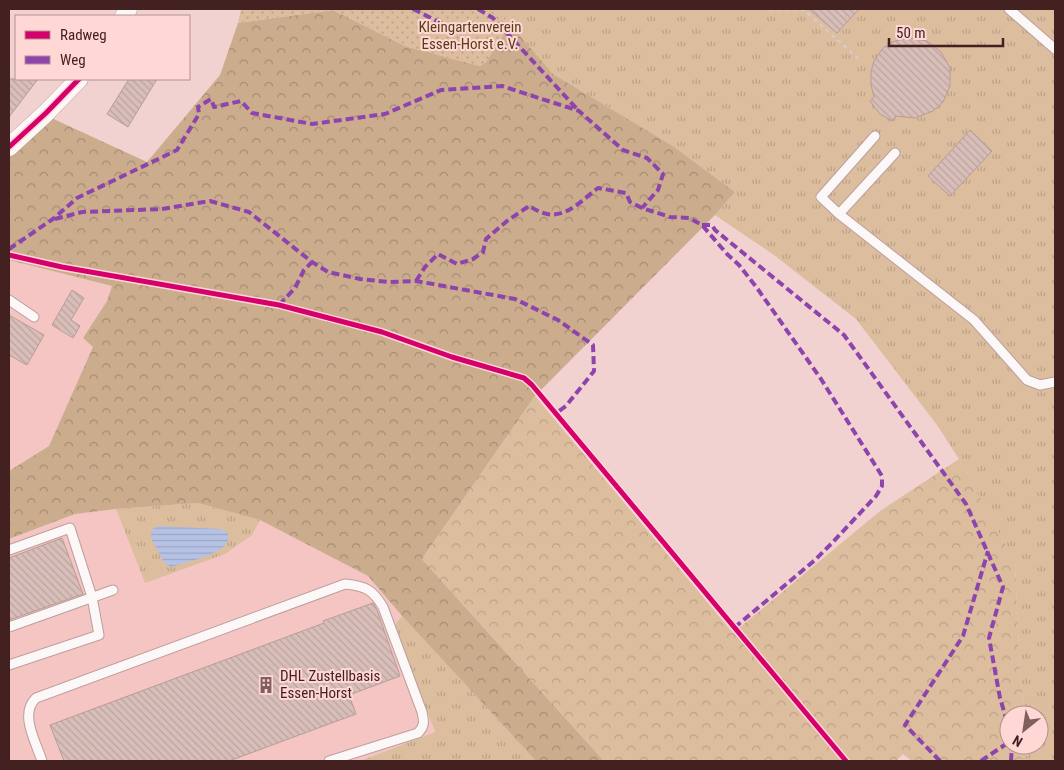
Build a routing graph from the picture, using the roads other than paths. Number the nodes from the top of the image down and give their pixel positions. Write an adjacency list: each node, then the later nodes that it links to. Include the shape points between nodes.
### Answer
1 (1009, 9): 2 (lane)
2 (1055, 49)
3 (78, 80): 5 (street)
4 (875, 136): 7 (lane, via 821,197)
5 (9, 147)
6 (895, 153): 7 (lane)
7 (839, 214): 10 (lane, via 974,320 1027,380 1040,385)
8 (9, 300): 9 (lane)
9 (34, 317)
10 (1055, 382)
11 (9, 550): 13 (lane, via 70,528)
12 (113, 590): 13 (lane)
13 (92, 597): 14 (lane); 15 (lane, via 99,635)
14 (9, 627)
15 (9, 666)
16 (42, 761): 17 (lane, via 28,719 30,703 36,698 345,584 359,585 376,595 383,608 422,712 423,727 418,733)
17 (329, 761)

